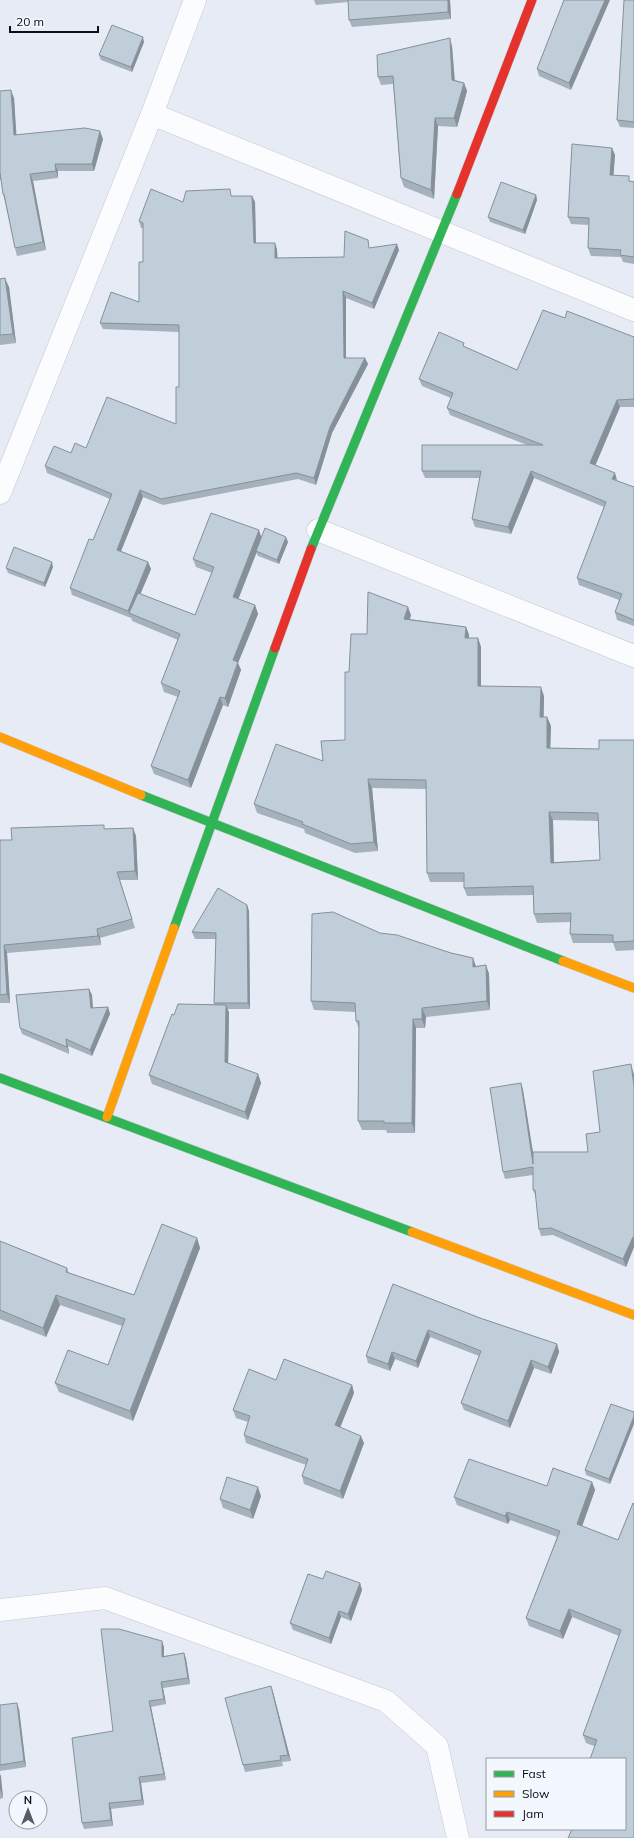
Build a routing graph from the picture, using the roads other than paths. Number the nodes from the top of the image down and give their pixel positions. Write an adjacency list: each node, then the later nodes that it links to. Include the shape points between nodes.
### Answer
1 (195, 0): 3 (street)
2 (532, 0): 4 (street)
3 (152, 114): 4 (street); 6 (street)
4 (443, 231): 5 (street); 7 (street)
5 (634, 310)
6 (0, 493)
7 (318, 530): 8 (street); 10 (street)
8 (634, 656)
9 (0, 737): 10 (street)
10 (211, 824): 11 (street); 13 (street)
11 (634, 988)
12 (0, 1078): 13 (street)
13 (107, 1118): 14 (street)
14 (634, 1315)
15 (0, 1610): 16 (street, via 105,1598 386,1701 437,1746)
16 (458, 1838)

